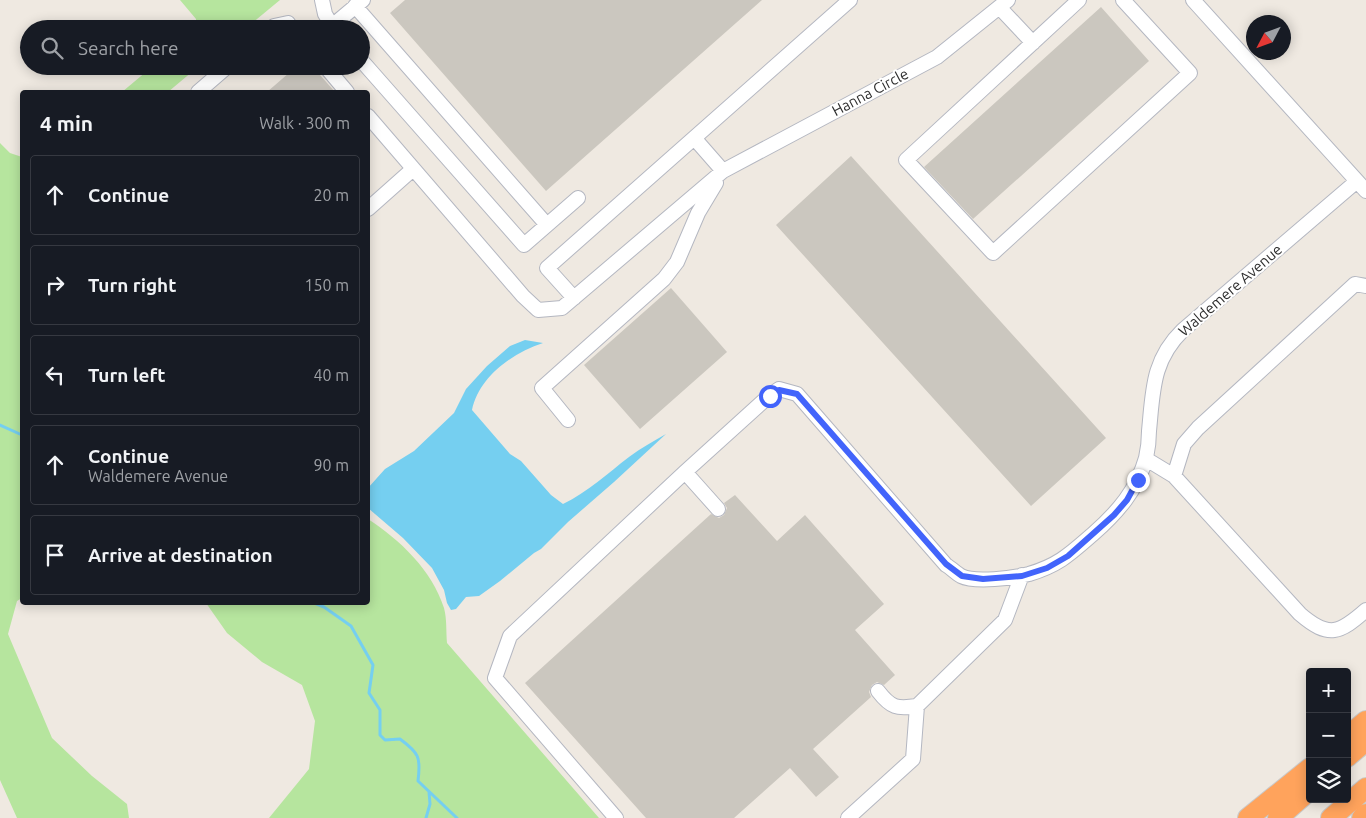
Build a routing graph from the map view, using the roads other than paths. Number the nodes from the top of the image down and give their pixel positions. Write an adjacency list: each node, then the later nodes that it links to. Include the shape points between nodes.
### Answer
1 (322, 0): 8 (street)
2 (850, 0): 17 (street)
3 (1079, 0): 10 (street)
4 (1123, 0): 10 (street, via 1190,73 993,254 906,160)
5 (1193, 0): 20 (street)
6 (359, 3): 9 (street); 23 (street)
7 (1004, 4): 10 (street); 19 (street, Hanna Circle, via 937,57)
8 (328, 20)
9 (341, 20)
10 (1033, 43)
11 (370, 70): 23 (street, via 524,245)
12 (218, 75): 14 (street)
13 (333, 75): 15 (street)
14 (200, 90)
15 (345, 90)
16 (370, 118): 18 (street)
17 (694, 139): 19 (street); 25 (street, via 547,268)
18 (413, 169): 22 (street); 25 (street, Hanna Circle, via 538,310 562,308)
19 (723, 172): 25 (street, Hanna Circle); 26 (street, via 698,213 677,262 664,279 542,388)
20 (1362, 186): 27 (street, Waldemere Avenue, via 1183,330 1168,346 1153,384)
21 (578, 198): 23 (street)
22 (370, 207)
23 (547, 225)
24 (1366, 286): 29 (street, via 1355,284 1198,428 1184,444)
25 (574, 298)
26 (568, 420)
27 (1146, 459): 29 (street); 31 (street, Waldemere Avenue, via 1132,491 1107,522 1060,561)
28 (685, 472): 30 (street); 31 (street, Waldemere Avenue, via 770,396 779,390 797,394 946,564 962,576 983,579); 43 (street, Waldemere Avenue, via 510,636 495,678)
29 (1174, 476): 32 (street, via 1310,624 1325,630 1337,630)
30 (718, 508)
31 (1022, 576): 34 (street, via 1005,620)
32 (1366, 610)
33 (878, 690): 34 (street, via 887,703 900,708)
34 (918, 706): 44 (street, via 913,759)
35 (1366, 720): 36 (highway)
36 (1351, 733)
37 (1366, 741): 38 (highway)
38 (1351, 754)
39 (1306, 771): 45 (highway)
40 (1366, 788): 47 (highway)
41 (1306, 794): 46 (highway)
42 (1366, 814): 48 (highway)
43 (616, 818)
44 (848, 818)
45 (1248, 818)
46 (1278, 818)
47 (1331, 818)
48 (1362, 818)

